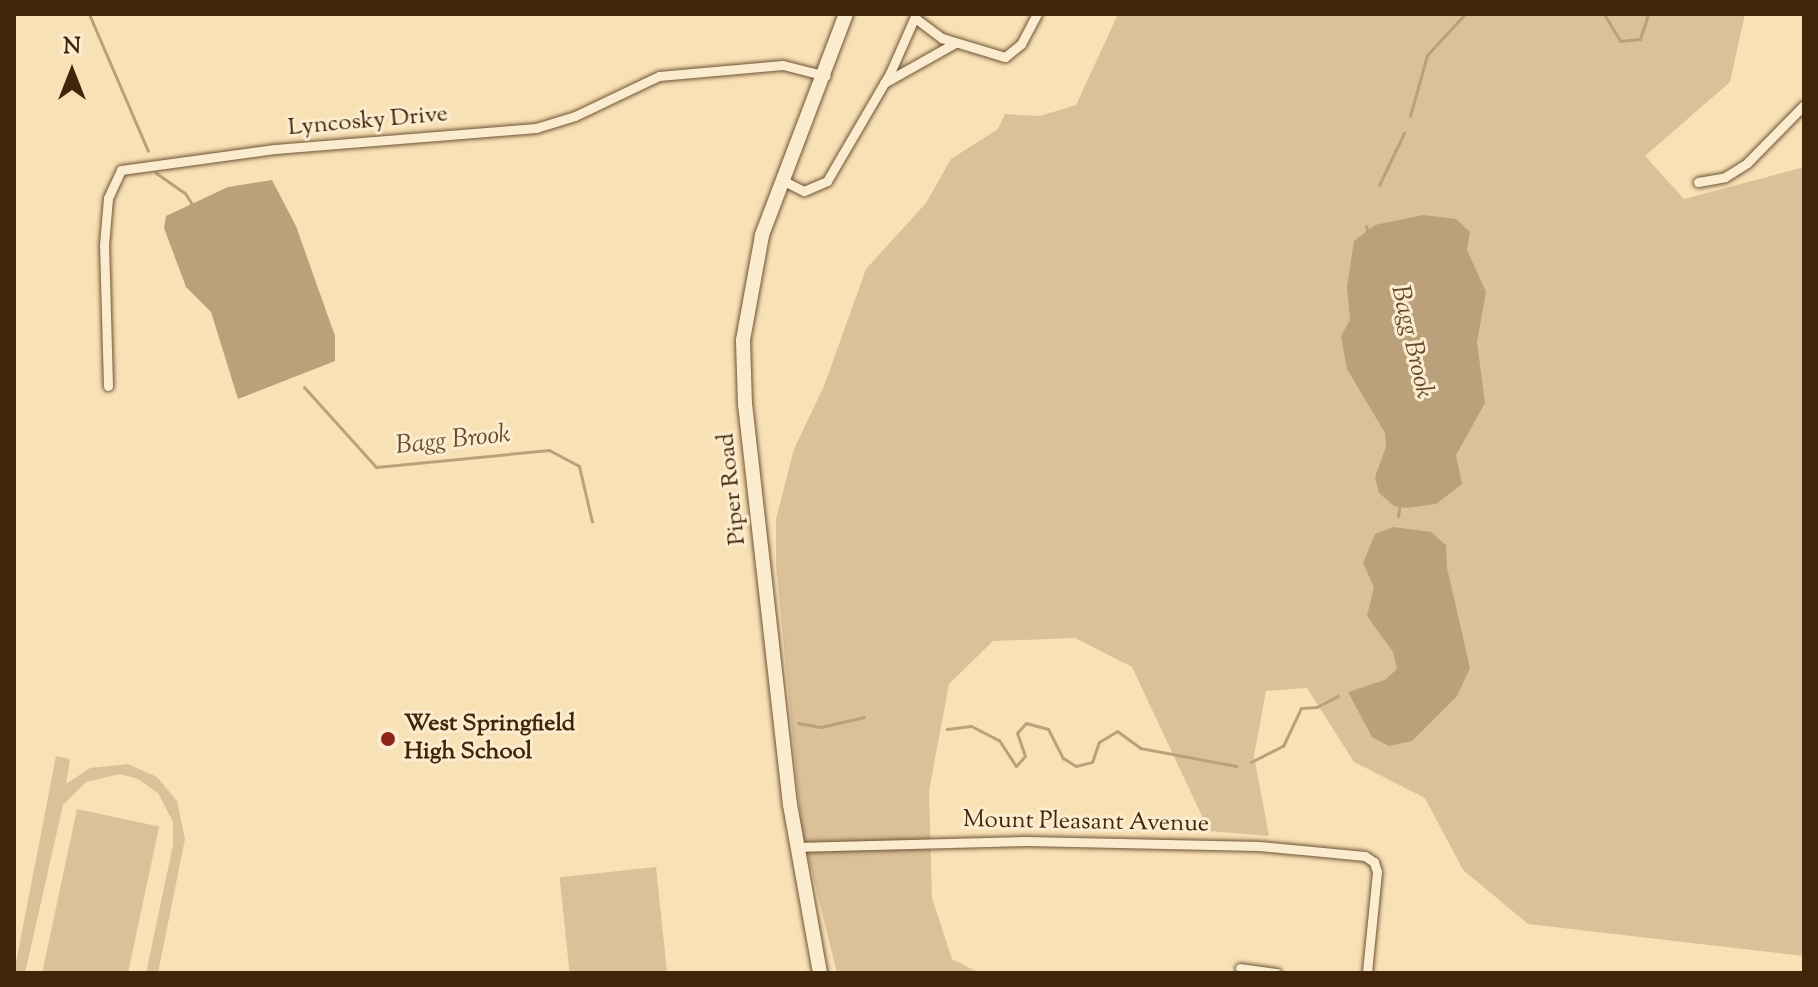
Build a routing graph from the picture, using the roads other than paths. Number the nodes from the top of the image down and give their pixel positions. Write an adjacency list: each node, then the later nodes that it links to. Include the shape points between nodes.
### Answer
1 (846, 14): 5 (main road, Piper Road)
2 (1037, 14): 4 (street, via 1021,44 1005,57)
3 (915, 16): 4 (street); 6 (street)
4 (955, 43): 6 (street)
5 (826, 76): 8 (main road, Piper Road); 10 (street, Lyncosky Drive, via 783,65 659,76 575,116 536,128 275,149 121,170 108,198 104,245)
6 (884, 83): 8 (street, via 827,181 804,191)
7 (1804, 105): 9 (street, via 1747,163 1725,177)
8 (784, 181): 11 (main road, Piper Road, via 751,275 743,355)
9 (1698, 182)
10 (108, 386)
11 (795, 847): 13 (main road, Piper Road); 15 (street, Mount Pleasant Avenue, via 965,840 1259,846 1361,855 1374,862)
12 (1240, 968): 14 (street)
13 (820, 973)
14 (1277, 973)
15 (1367, 973)

